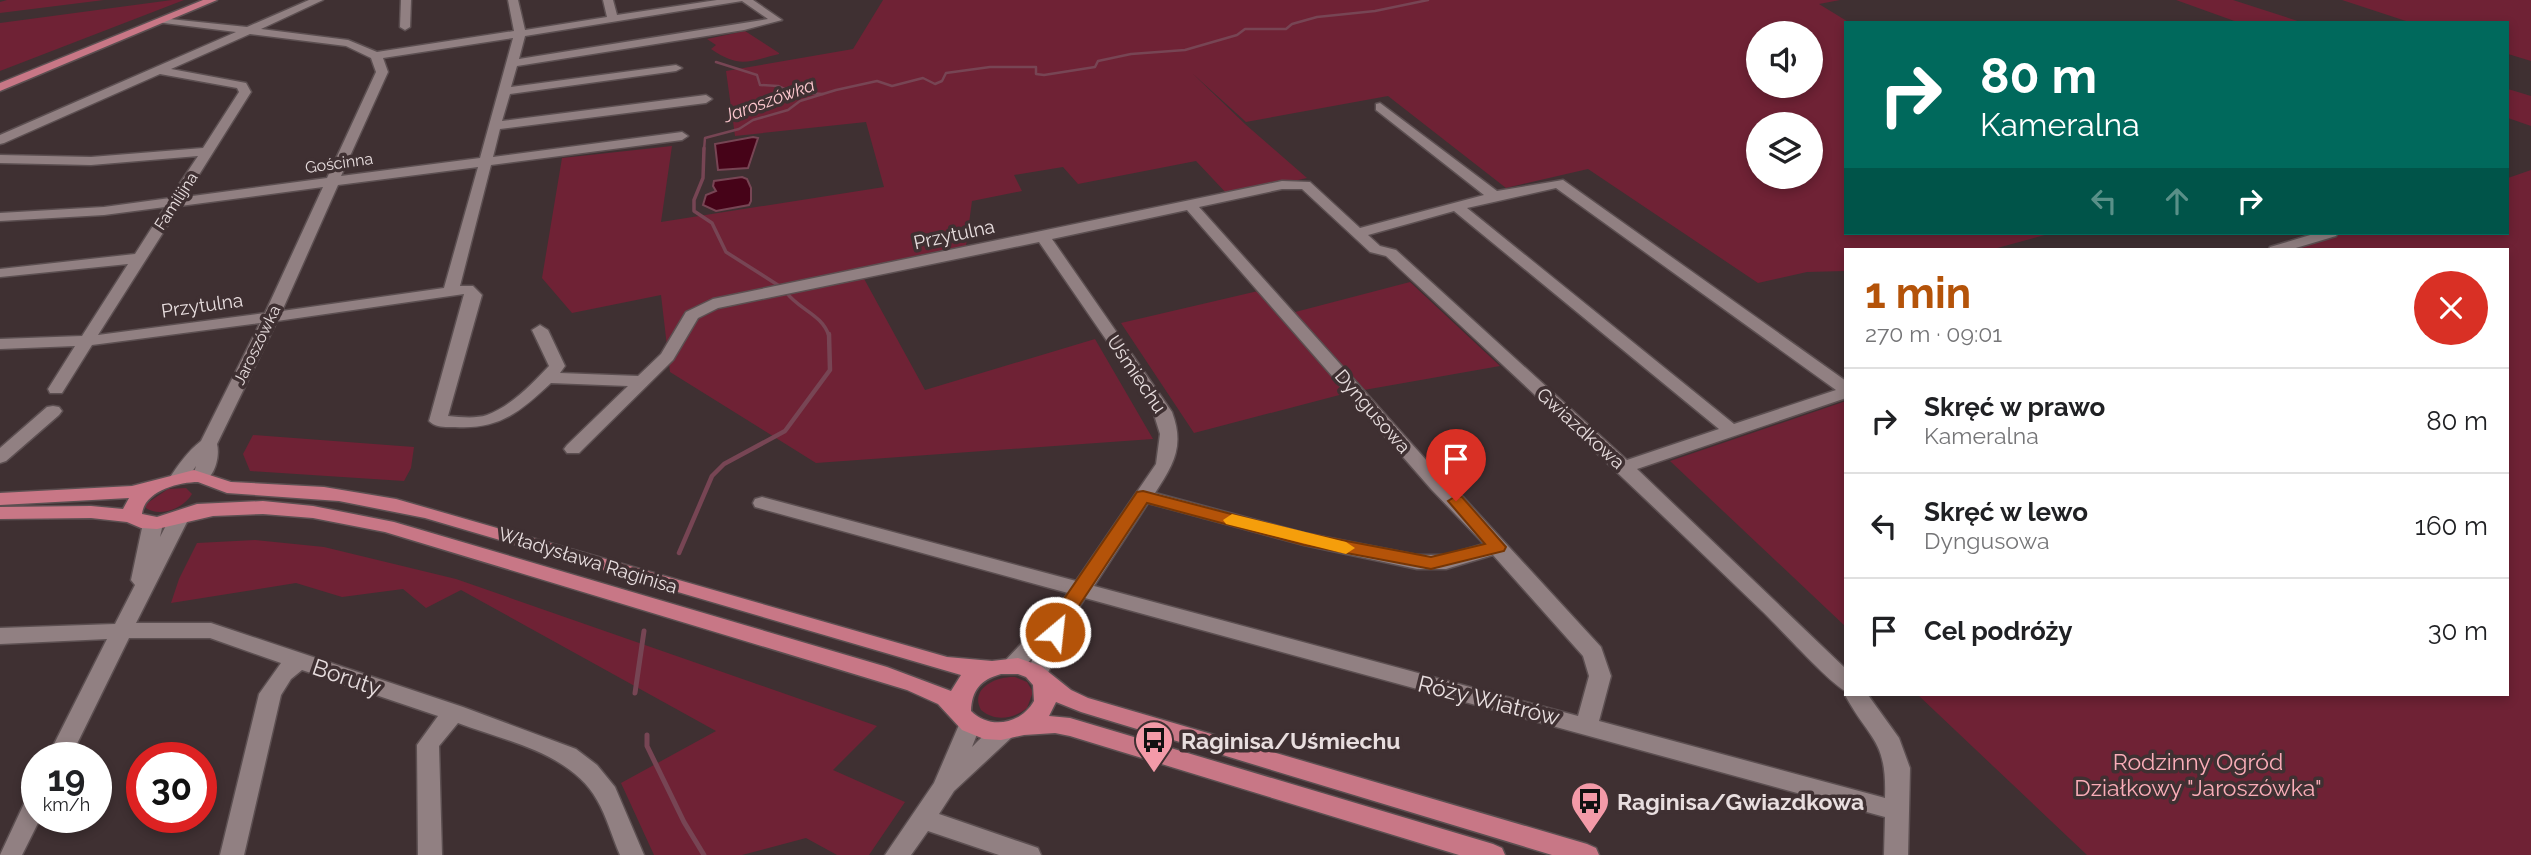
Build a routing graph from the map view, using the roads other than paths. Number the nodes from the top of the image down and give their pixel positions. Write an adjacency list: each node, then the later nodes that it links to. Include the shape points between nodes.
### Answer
1 (196, 0): 18 (main road)
2 (212, 0): 10 (main road)
3 (318, 0): 12 (street)
4 (406, 0): 11 (street)
5 (513, 0): 13 (street)
6 (608, 0): 9 (street)
7 (737, 0): 9 (street)
8 (746, 0): 15 (street, via 777,20)
9 (613, 19): 13 (street)
10 (164, 20): 12 (street); 19 (main road)
11 (405, 27)
12 (251, 29): 14 (street, via 338,41); 17 (street)
13 (520, 33): 14 (street); 15 (street)
14 (376, 56): 29 (street, Jaroszówka, via 382,77)
15 (512, 63): 20 (street)
16 (676, 68): 20 (street)
17 (157, 70): 25 (street); 26 (street, Familijna, via 229,80 245,88)
18 (0, 79)
19 (0, 87)
20 (505, 91): 23 (street)
21 (706, 99): 23 (street)
22 (1380, 107): 31 (street)
23 (495, 126): 28 (street)
24 (682, 136): 28 (street, Gościnna)
25 (0, 140)
26 (208, 151): 27 (street, via 91,161); 32 (street, Familijna)
27 (0, 159)
28 (484, 161): 29 (street, Gościnna); 44 (street)
29 (333, 182): 32 (street, Gościnna); 45 (street, Jaroszówka)
30 (1308, 186): 33 (street, Przytulna, via 1290,183); 36 (street, Gwiazdkowa)
31 (1494, 196): 34 (street); 52 (street, via 1558,183)
32 (175, 202): 35 (street, Gościnna); 42 (street, Familijna)
33 (1191, 205): 39 (street, Przytulna); 69 (street, Dyngusowa)
34 (1455, 205): 36 (street); 55 (street)
35 (0, 217)
36 (1357, 233): 59 (street, Gwiazdkowa, via 1375,249 1391,253)
37 (2296, 235): 40 (street)
38 (2324, 235): 40 (street)
39 (1043, 237): 50 (street, Przytulna, via 704,307 689,319 667,358); 63 (street, Uśmiechu, via 1166,416 1167,456)
40 (2307, 240): 41 (street)
41 (2281, 248)
42 (139, 258): 43 (street); 47 (street, Familijna)
43 (0, 273)
44 (451, 290): 45 (street, Przytulna); 49 (street, via 468,289 474,295 438,421 495,419)
45 (271, 317): 47 (street, Przytulna); 56 (street, Jaroszówka)
46 (540, 330): 49 (street, via 557,366)
47 (86, 341): 48 (street, Przytulna); 51 (street, Familijna)
48 (0, 344)
49 (549, 378): 50 (street)
50 (642, 381): 57 (street, Przytulna)
51 (55, 389)
52 (1844, 390)
53 (1844, 392): 55 (street)
54 (53, 411): 58 (street)
55 (1731, 430): 59 (street)
56 (208, 444): 60 (street, Jaroszówka); 61 (street, Jaroszówka)
57 (573, 449)
58 (0, 457)
59 (1623, 467): 78 (street, Gwiazdkowa)
60 (178, 479): 61 (main road, Władysława Raginisa); 62 (main road, Władysława Raginisa)
61 (210, 480): 67 (main road, via 216,492); 76 (main road, Władysława Raginisa, via 243,489 325,493 401,506 947,665)
62 (156, 487): 64 (main road); 68 (main road, via 135,503)
63 (1143, 496): 69 (street, via 1304,539 1417,562 1446,562); 70 (street, Uśmiechu)
64 (0, 499)
65 (762, 503): 70 (street, Róży Wiatrów)
66 (0, 513): 68 (main road, via 91,512)
67 (183, 516): 68 (main road, Władysława Raginisa); 71 (street); 81 (main road, Władysława Raginisa, via 226,507 264,508 387,526 887,675 942,696)
68 (141, 519): 71 (street, via 152,528)
69 (1497, 547): 82 (street, Dyngusowa, via 1592,653 1600,676)
70 (1080, 588): 72 (street, Uśmiechu); 82 (street, Róży Wiatrów)
71 (134, 605): 73 (street)
72 (1058, 623): 76 (street, Uśmiechu); 77 (street, Uśmiechu)
73 (121, 631): 74 (street, Boruty); 75 (street, Boruty, via 211,631); 84 (street)
74 (0, 636)
75 (299, 660): 80 (street, Boruty); 90 (street, via 283,673 270,694)
76 (1002, 667): 77 (main road); 81 (main road, via 975,676 962,690 959,697)
77 (1040, 677): 83 (main road, via 1047,694 1042,709); 96 (main road, via 1081,704)
78 (1844, 681)
79 (1857, 696): 86 (street, via 1891,744 1898,768)
80 (455, 713): 91 (street, via 428,745); 92 (street, Boruty, via 568,755 607,794)
81 (965, 718): 83 (main road, via 991,731); 85 (street)
82 (1587, 726): 86 (street, Róży Wiatrów)
83 (1012, 729): 85 (street); 95 (main road, via 1055,724 1070,727)
84 (66, 742)
85 (944, 788): 87 (street)
86 (1898, 811): 97 (street)
87 (923, 819): 93 (street); 94 (street)
88 (21, 833): 89 (street)
89 (10, 855)
90 (232, 855)
91 (430, 855)
92 (632, 855)
93 (897, 855)
94 (1029, 855)
95 (1493, 855)
96 (1587, 855)
97 (1896, 855)

